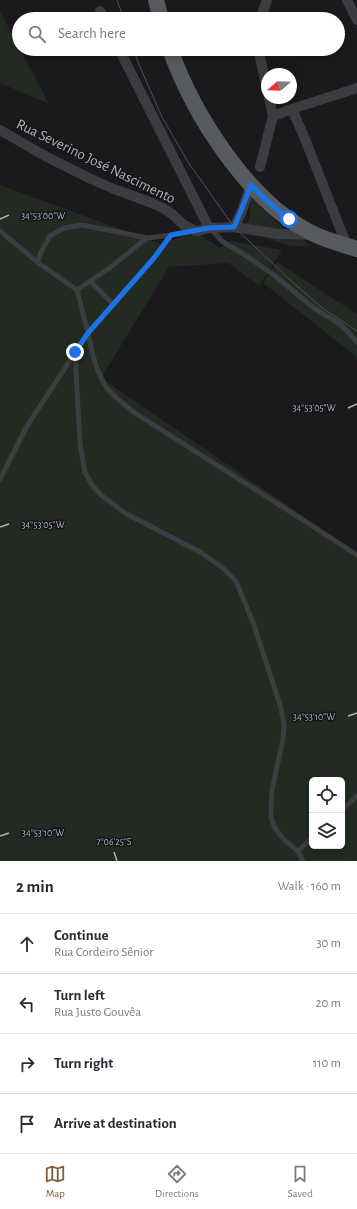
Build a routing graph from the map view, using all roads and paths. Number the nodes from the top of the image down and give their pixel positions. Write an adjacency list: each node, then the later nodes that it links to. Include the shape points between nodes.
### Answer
1 (156, 0): 4 (main road)
2 (267, 0): 5 (street)
3 (347, 0): 6 (street)
4 (159, 12)
5 (263, 12)
6 (357, 20)
7 (123, 56): 19 (street)
8 (172, 56): 17 (main road, via 190,95 211,131)
9 (260, 56): 10 (street)
10 (262, 68)
11 (357, 88): 13 (street)
12 (271, 104): 14 (street)
13 (292, 109): 14 (street); 25 (street)
14 (274, 116): 16 (street)
15 (0, 130): 21 (street, Rua Severino José Nascimento, via 91,179 158,205 184,225)
16 (260, 168)
17 (251, 185): 18 (street); 23 (main road, via 289,219)
18 (234, 227): 19 (street); 23 (street, via 279,234)
19 (209, 228): 21 (street); 31 (lane, via 223,242 274,275 314,308 340,324)
20 (0, 231): 26 (lane)
21 (198, 231): 22 (lane)
22 (171, 235): 24 (lane); 29 (lane)
23 (316, 235): 25 (main road)
24 (147, 238): 26 (lane, via 82,225 64,228 50,236); 27 (lane)
25 (352, 247)
26 (37, 262): 28 (lane)
27 (90, 281): 28 (lane); 29 (lane)
28 (77, 290): 30 (lane)
29 (114, 305): 30 (lane)
30 (88, 333): 32 (lane); 34 (lane, via 96,367 116,398 135,413)
31 (357, 342)
32 (75, 352): 33 (lane, via 27,426); 38 (lane, via 80,444 85,472 92,485 125,513 200,552 224,568 236,581 254,625 281,708 284,725 272,790 271,818 284,840)
33 (0, 479)
34 (357, 555)
35 (357, 796): 36 (lane)
36 (345, 807)
37 (309, 841): 38 (lane)
38 (298, 851): 39 (lane)
39 (303, 861)

